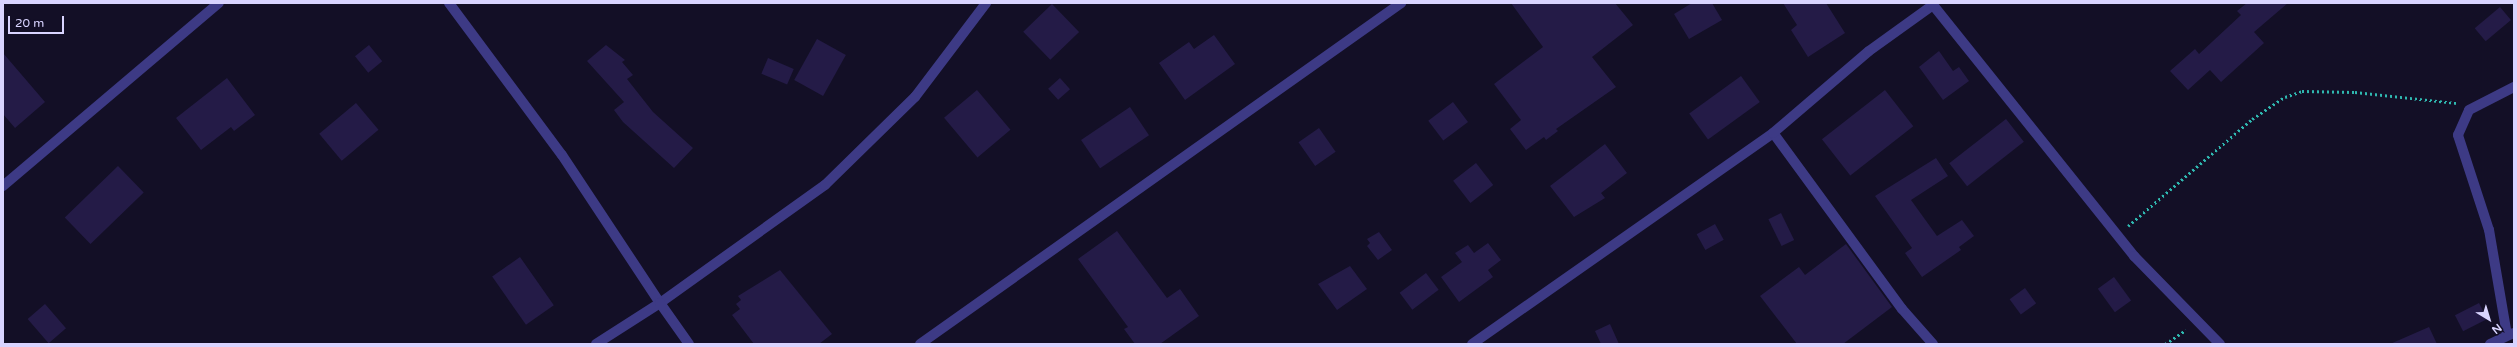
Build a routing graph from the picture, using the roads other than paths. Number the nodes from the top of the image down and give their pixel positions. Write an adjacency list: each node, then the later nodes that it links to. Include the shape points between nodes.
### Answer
1 (219, 3): 8 (street)
2 (449, 3): 9 (street, via 562,155)
3 (986, 3): 9 (street, via 915,97 825,185)
4 (1401, 3): 13 (street)
5 (1933, 4): 7 (street, via 1869,51); 16 (street, via 2117,235)
6 (2514, 87): 10 (street, via 2469,110 2458,135 2489,230)
7 (1773, 133): 14 (street); 15 (street, via 1902,309)
8 (3, 186)
9 (660, 303): 11 (street); 12 (street)
10 (2510, 334): 17 (street)
11 (596, 344)
12 (689, 344)
13 (920, 344)
14 (1472, 344)
15 (1933, 344)
16 (2220, 344)
17 (2490, 344)

